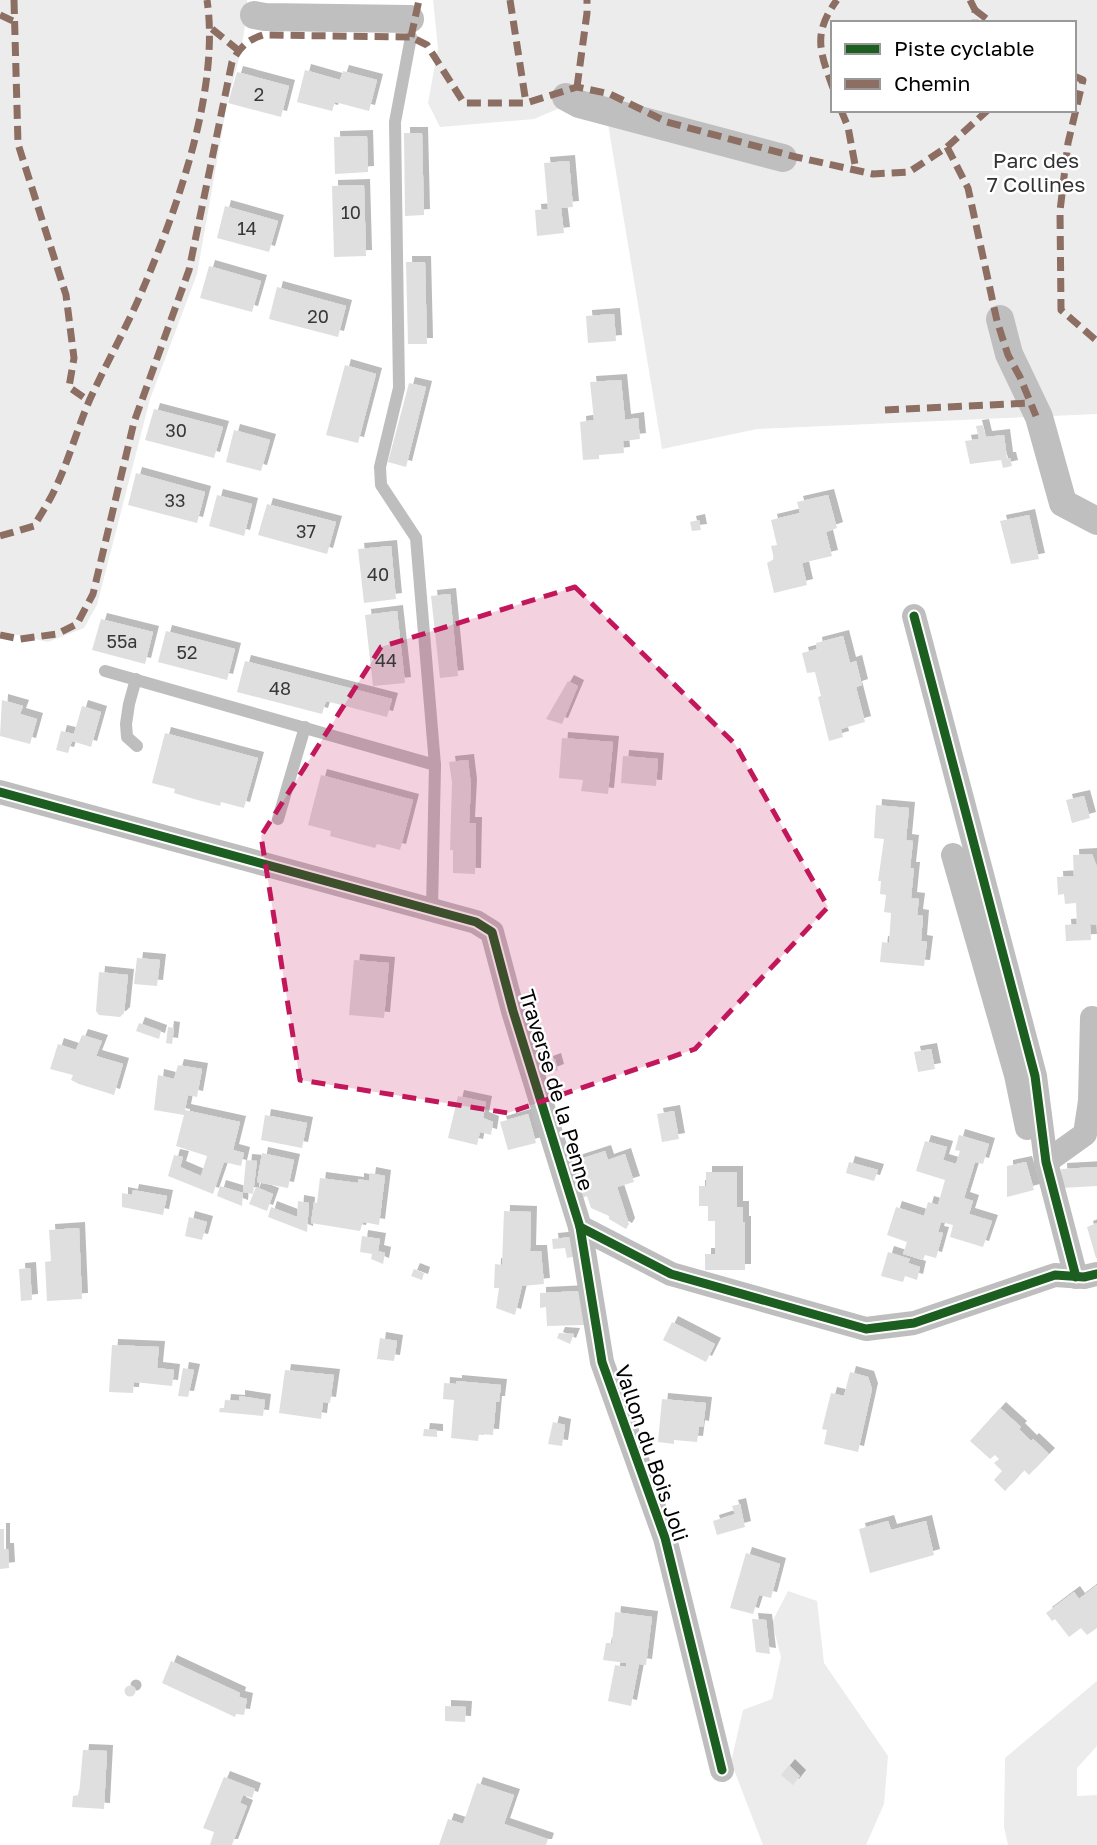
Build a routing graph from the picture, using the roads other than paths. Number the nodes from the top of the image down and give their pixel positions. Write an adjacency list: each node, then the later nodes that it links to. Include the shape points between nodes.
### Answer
1 (411, 37): 7 (lane, via 395,122 399,388 380,467 381,485 416,538)
2 (914, 617): 13 (street, via 1035,1076)
3 (105, 671): 4 (lane)
4 (136, 680): 5 (lane); 6 (lane, via 126,724 127,737)
5 (305, 727): 7 (lane); 9 (lane)
6 (137, 746)
7 (435, 765): 11 (lane)
8 (0, 792): 11 (street, Traverse de la Penne)
9 (278, 818)
10 (953, 855): 13 (street, via 1016,1075 1028,1135)
11 (432, 909): 14 (street, Traverse de la Penne, via 476,922 492,932)
12 (1092, 1018): 13 (street, via 1085,1134)
13 (1045, 1162): 15 (street)
14 (580, 1227): 15 (street, via 671,1274 866,1329 914,1323 1055,1275); 16 (street, Vallon du Bois Joli, via 602,1362 665,1538)
15 (1087, 1275)
16 (722, 1770)

